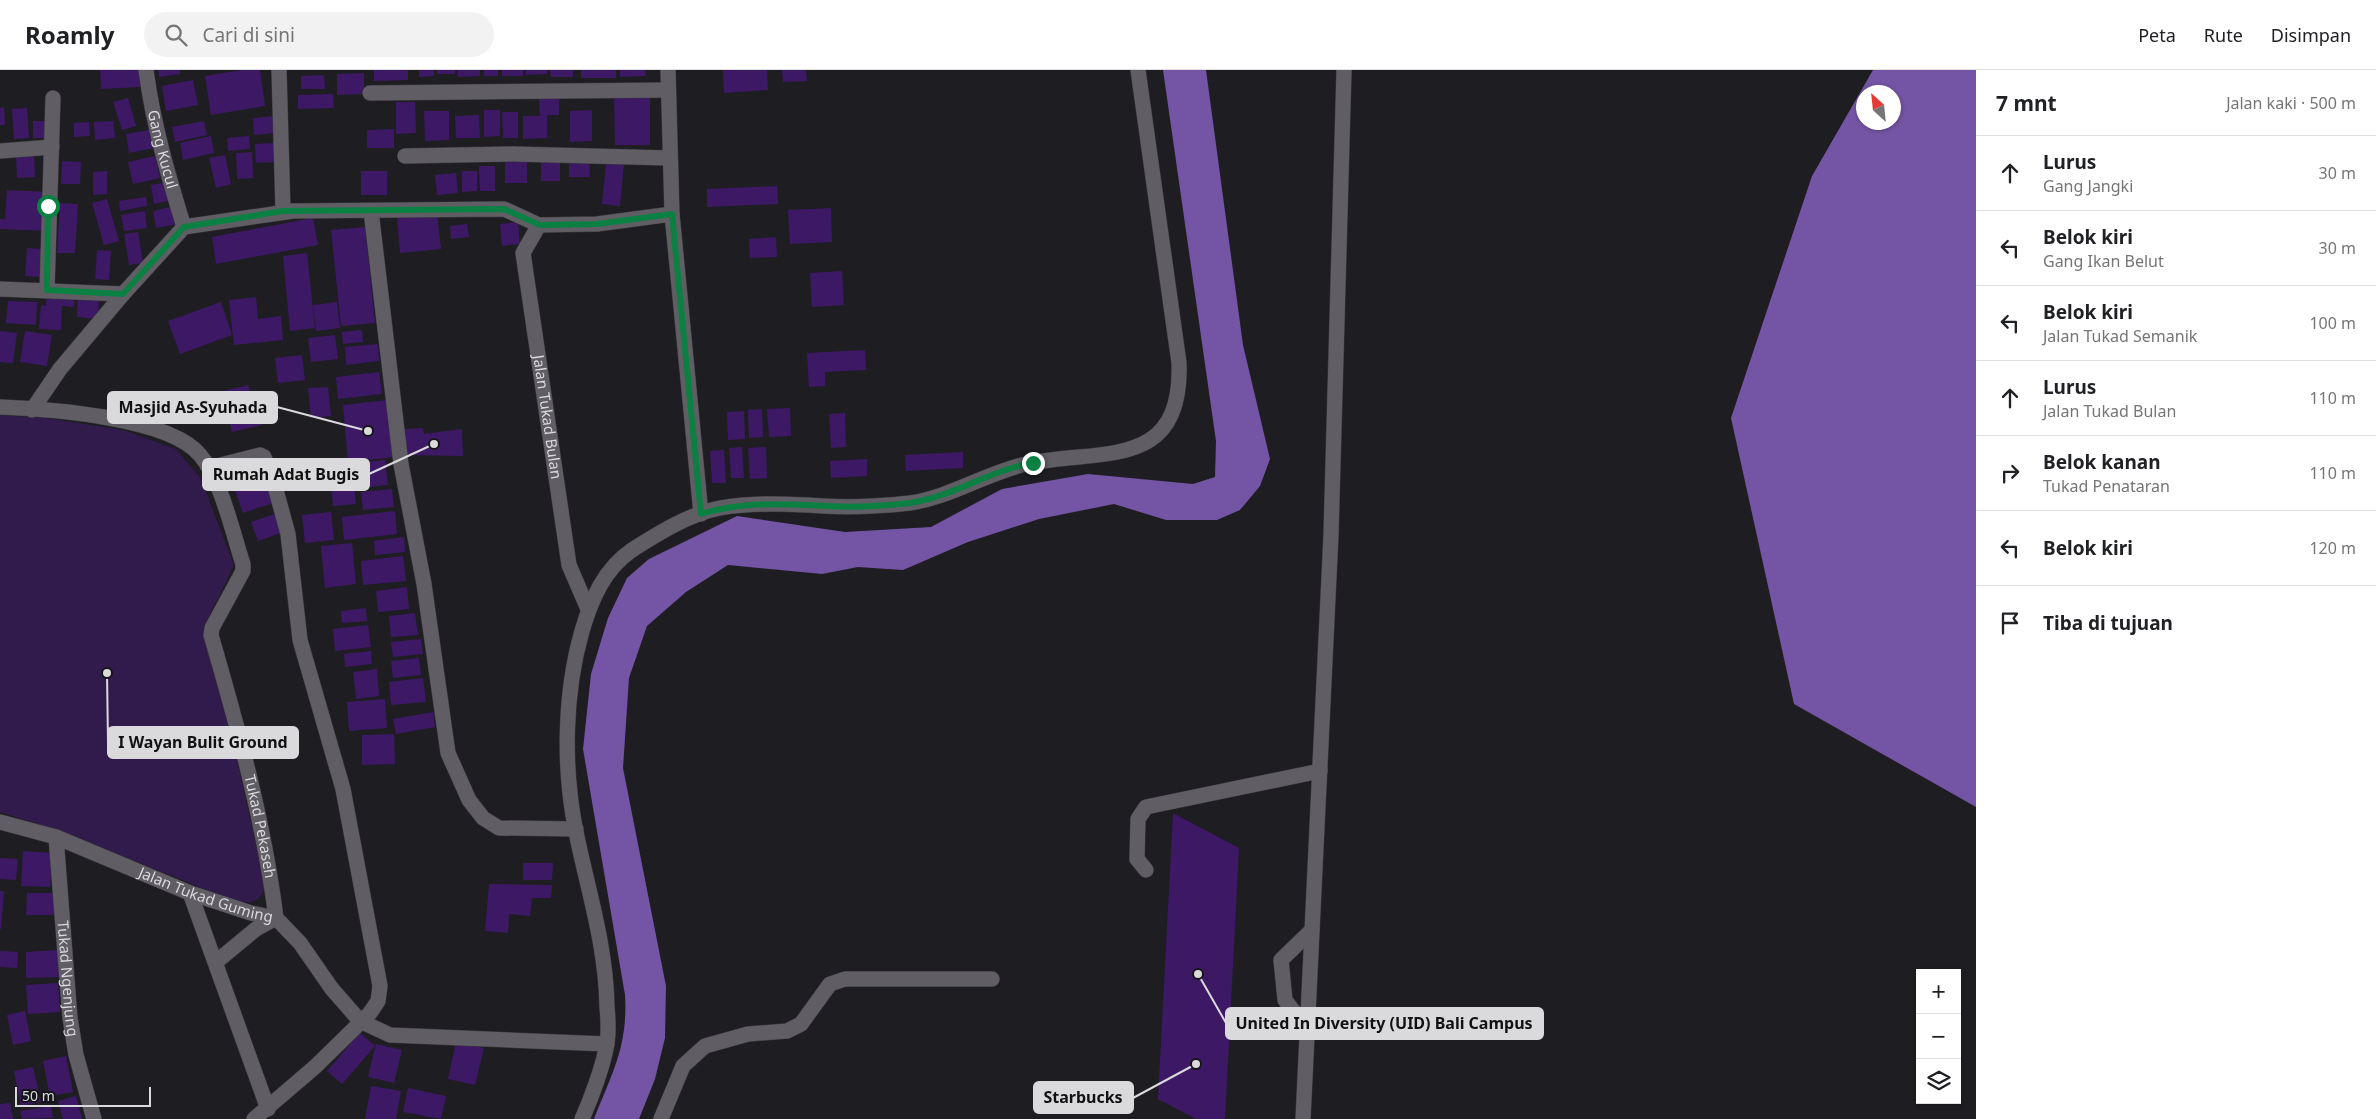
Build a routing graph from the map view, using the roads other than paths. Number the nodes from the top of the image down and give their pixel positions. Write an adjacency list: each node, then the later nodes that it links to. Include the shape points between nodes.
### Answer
1 (146, 70): 17 (street, Gang Kucul, via 150,104)
2 (279, 70): 13 (street)
3 (668, 70): 6 (street)
4 (1138, 70): 24 (street, via 1179,363 1180,379 1174,412 1161,430 1148,441 1122,452 1024,464 923,500 874,506 754,504)
5 (1344, 70): 26 (street, via 1331,535)
6 (668, 90): 7 (street); 12 (street)
7 (370, 93)
8 (53, 98): 9 (street)
9 (52, 147): 10 (street); 19 (street)
10 (0, 151)
11 (405, 156): 12 (street, via 514,154)
12 (669, 158): 15 (street)
13 (283, 211): 14 (street); 17 (street)
14 (371, 211): 16 (street, via 504,209); 28 (street, via 401,464 424,584 448,753 469,800 483,818 499,828)
15 (672, 214): 16 (street, via 597,224); 24 (street)
16 (540, 225): 25 (street, Jalan Tukad Bulan, via 523,252 568,565)
17 (184, 227): 20 (street)
18 (0, 289): 19 (street)
19 (47, 290): 20 (street)
20 (123, 294): 22 (street, via 60,369)
21 (0, 407): 22 (street, Tukad Pekaseh)
22 (32, 410): 23 (street, Tukad Pekaseh, via 93,416 156,430 192,447)
23 (209, 468): 32 (street, Tukad Pekaseh, via 243,564 243,571 211,635 265,847); 36 (street, via 260,455 264,457 276,488 288,534 300,640 343,789 380,986 378,1001)
24 (701, 514): 25 (street, via 672,526 629,552 601,582)
25 (588, 609): 28 (street, via 576,654 568,709)
26 (1320, 771): 30 (street, via 1146,808 1138,818 1137,859); 33 (street)
27 (0, 822): 29 (street, Jalan Tukad Guming)
28 (576, 829): 38 (street, via 603,948)
29 (56, 837): 31 (street, Jalan Tukad Guming); 40 (street, Tukad Ngenjung, via 70,1018 76,1055)
30 (1146, 870)
31 (190, 893): 32 (street, Jalan Tukad Guming); 34 (street)
32 (276, 918): 34 (street, via 256,929); 36 (street, Jalan Tukad Guming, via 300,943)
33 (1312, 930): 37 (street); 37 (street, via 1282,960 1284,1000)
34 (216, 962): 39 (street)
35 (992, 979): 43 (street, via 845,979 830,984 801,1024 787,1030 748,1034 705,1046 683,1066)
36 (360, 1022): 38 (street, Jalan Tukad Guming, via 390,1035); 39 (street)
37 (1308, 1030): 44 (street)
38 (607, 1044): 42 (street)
39 (268, 1109): 41 (street)
40 (94, 1119)
41 (254, 1119)
42 (582, 1119)
43 (661, 1119)
44 (1303, 1119)

